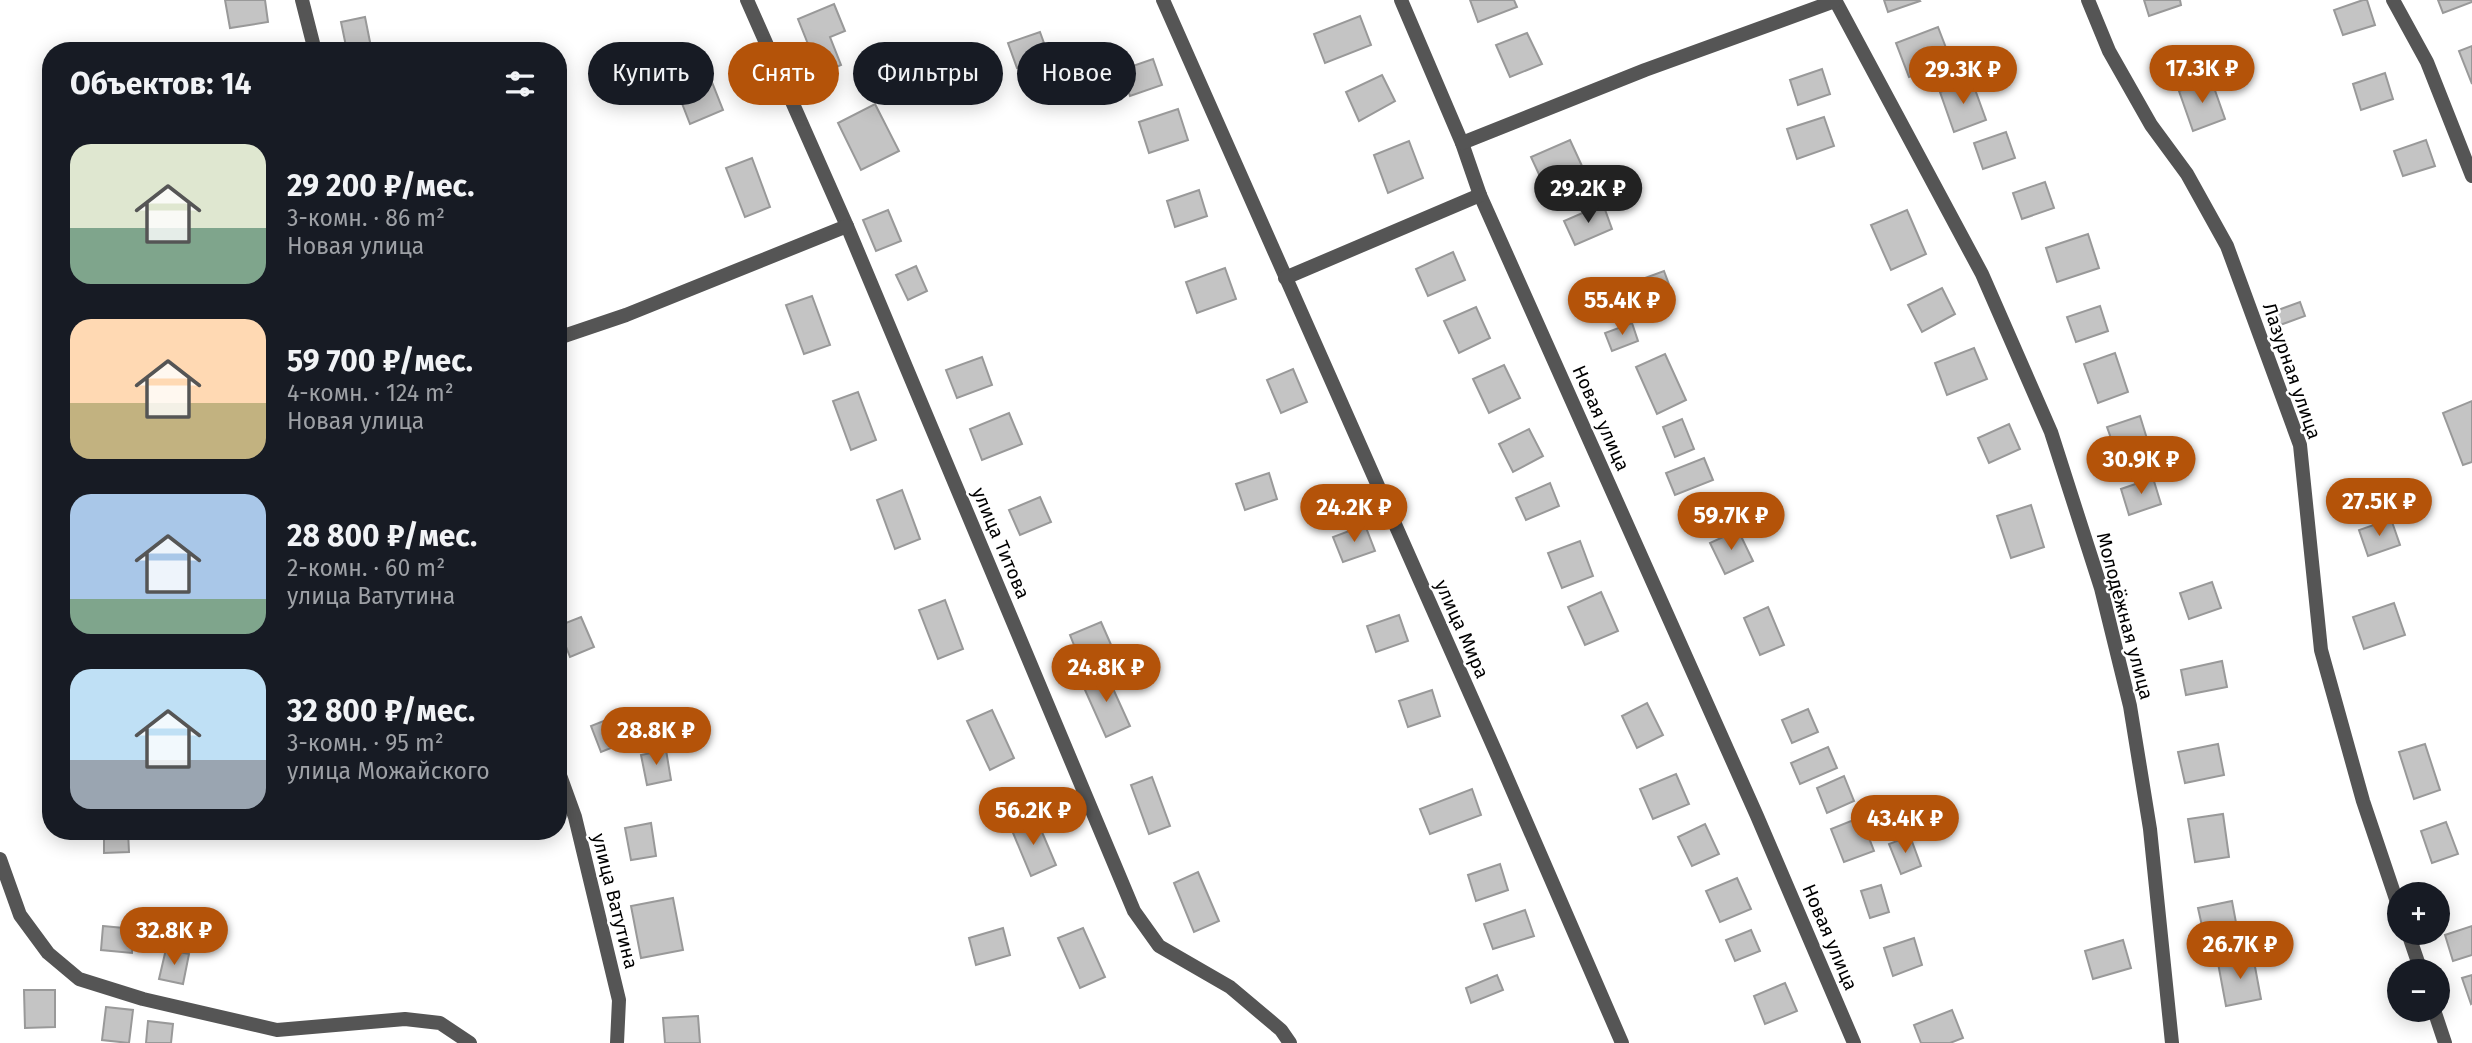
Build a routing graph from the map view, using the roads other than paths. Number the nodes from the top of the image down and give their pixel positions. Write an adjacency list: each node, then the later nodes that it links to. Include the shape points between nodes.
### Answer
1 (302, 0): 8 (street)
2 (747, 0): 12 (street, улица Титова)
3 (1163, 0): 13 (street, улица Мира)
4 (1401, 0): 9 (street, Новая улица)
5 (2088, 0): 17 (street, Лазурная улица, via 2109,51 2227,246 2300,445 2321,650)
6 (2393, 0): 10 (street, via 2427,62)
7 (1835, 1): 9 (street); 24 (street, Молодёжная улица, via 1982,274 2051,432 2101,588 2130,706 2150,829)
8 (313, 42)
9 (1462, 143): 11 (street, Новая улица)
10 (2472, 176)
11 (1480, 195): 13 (street); 23 (street, Новая улица)
12 (847, 226): 14 (street); 21 (street, улица Титова, via 1134,911 1159,946 1230,987)
13 (1284, 278): 22 (street, улица Мира)
14 (567, 335)
15 (567, 795): 20 (street, улица Ватутина, via 619,1000)
16 (0, 859): 19 (street, via 20,915 48,953 79,979 277,1030 405,1019 440,1023)
17 (2390, 882)
18 (2438, 1022): 25 (street)
19 (470, 1043)
20 (617, 1043)
21 (1290, 1043)
22 (1622, 1043)
23 (1854, 1043)
24 (2172, 1043)
25 (2445, 1043)

